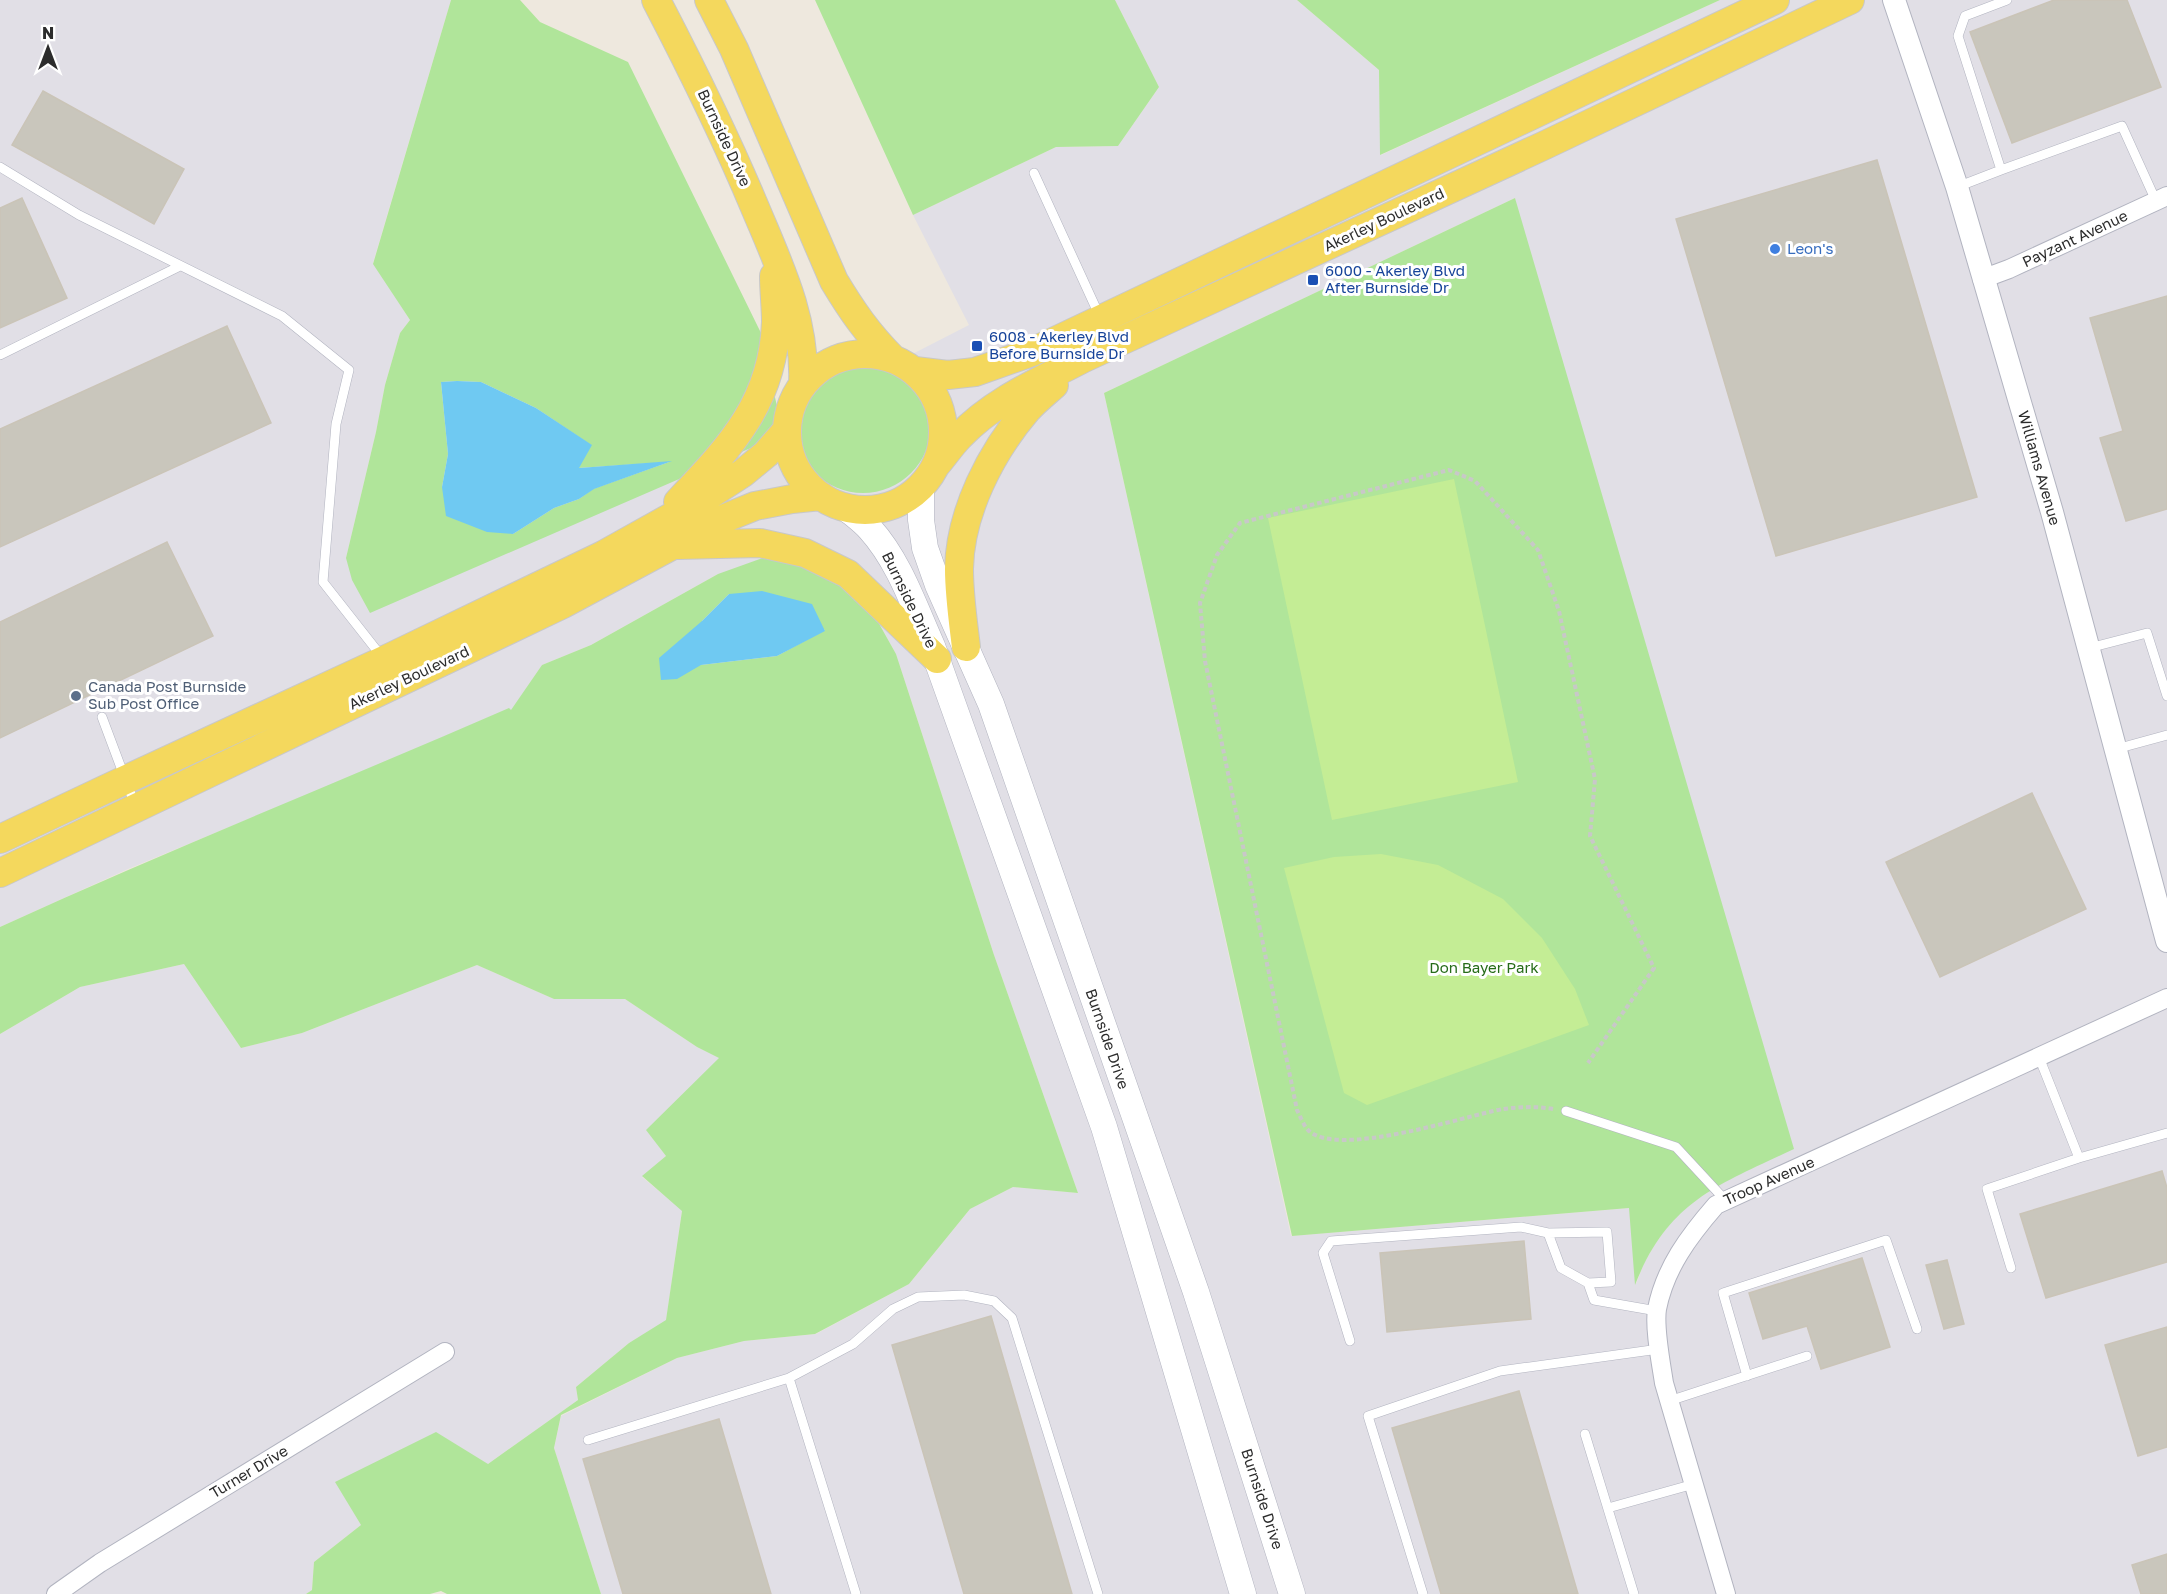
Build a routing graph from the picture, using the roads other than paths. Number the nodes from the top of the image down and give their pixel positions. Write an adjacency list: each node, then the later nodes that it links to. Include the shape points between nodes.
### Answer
1 (656, 0): 12 (main road, Burnside Drive, via 727,143)
2 (709, 0): 18 (main road, via 834,281 874,341)
3 (1775, 0): 15 (main road, Akerley Boulevard)
4 (1850, 0): 17 (main road, Akerley Boulevard)
5 (1894, 0): 10 (street, Williams Avenue)
6 (2007, 0): 8 (lane, via 1965,16 1958,36)
7 (0, 167): 13 (lane, via 79,215)
8 (2001, 170): 10 (lane); 11 (lane, via 2122,126)
9 (1034, 173): 15 (lane)
10 (1957, 187): 14 (street, Williams Avenue)
11 (2162, 199): 14 (street, Payzant Avenue)
12 (772, 247): 19 (main road, Burnside Drive, via 800,332); 23 (main road, via 776,321 760,396 741,431)
13 (180, 266): 16 (lane); 27 (lane, via 282,316 349,370 336,424 323,582)
14 (1982, 279): 25 (street, Williams Avenue)
15 (1101, 319): 18 (main road, Akerley Boulevard, via 1032,352 975,372 948,375)
16 (0, 355)
17 (1082, 359): 21 (main road, Akerley Boulevard, via 986,413 960,435); 24 (main road, via 1028,409 995,454 976,494 959,568)
18 (904, 365): 19 (main road, via 869,353 844,356 821,367); 21 (main road, via 931,389 941,412 943,439)
19 (803, 384): 20 (main road, via 791,406)
20 (787, 430): 22 (main road, via 790,455 801,477); 23 (main road, Akerley Boulevard, via 766,454 700,501)
21 (928, 476): 22 (main road, via 898,502 881,507); 24 (main road, Burnside Drive, via 921,520 925,548)
22 (833, 502): 23 (main road, Akerley Boulevard, via 792,498); 26 (main road, Burnside Drive, via 870,528 885,549)
23 (666, 535): 26 (main road, via 760,543 805,553 848,574); 27 (main road, Akerley Boulevard, via 603,555); 33 (main road, Akerley Boulevard, via 563,604)
24 (966, 647): 63 (main road, Burnside Drive, via 991,704 1196,1292)
25 (2088, 648): 28 (lane, via 2147,633); 31 (street, Williams Avenue)
26 (937, 659): 62 (main road, Burnside Drive, via 1104,1127)
27 (385, 660): 32 (main road, Akerley Boulevard)
28 (2167, 696)
29 (102, 717): 32 (lane)
30 (2167, 735): 31 (lane)
31 (2116, 748): 36 (street, Williams Avenue)
32 (124, 780): 33 (lane); 34 (main road, Akerley Boulevard)
33 (136, 807): 35 (main road, Akerley Boulevard)
34 (0, 839)
35 (0, 873)
36 (2167, 941)
37 (2167, 998): 38 (street, Troop Avenue)
38 (2039, 1057): 41 (lane); 42 (street, Troop Avenue)
39 (1566, 1111): 42 (lane, via 1676,1147)
40 (2167, 1133): 41 (lane)
41 (2079, 1158): 44 (lane, via 1987,1189)
42 (1727, 1201): 46 (street, Troop Avenue, via 1716,1205 1688,1238 1668,1271)
43 (1548, 1233): 45 (lane, via 1561,1268); 45 (lane, via 1607,1232 1611,1282); 48 (lane, via 1521,1227 1331,1241 1323,1253)
44 (2011, 1268)
45 (1588, 1283): 46 (lane, via 1594,1300)
46 (1657, 1311): 49 (street, Troop Avenue)
47 (1917, 1329): 52 (lane, via 1886,1240 1723,1293)
48 (1350, 1341)
49 (1659, 1349): 54 (street, Troop Avenue); 64 (lane, via 1500,1371 1368,1416)
50 (445, 1352): 59 (street, Turner Drive, via 100,1563)
51 (1807, 1356): 52 (lane)
52 (1747, 1376): 54 (lane)
53 (789, 1378): 56 (lane); 60 (lane); 61 (lane, via 853,1344 893,1309 918,1297 964,1294 994,1301 1012,1318)
54 (1669, 1401): 57 (street, Troop Avenue)
55 (1585, 1434): 58 (lane)
56 (588, 1440)
57 (1694, 1484): 58 (lane); 66 (street, Troop Avenue)
58 (1608, 1508): 65 (lane)
59 (56, 1594)
60 (856, 1594)
61 (1098, 1594)
62 (1243, 1594)
63 (1292, 1594)
64 (1423, 1594)
65 (1634, 1594)
66 (1726, 1594)

